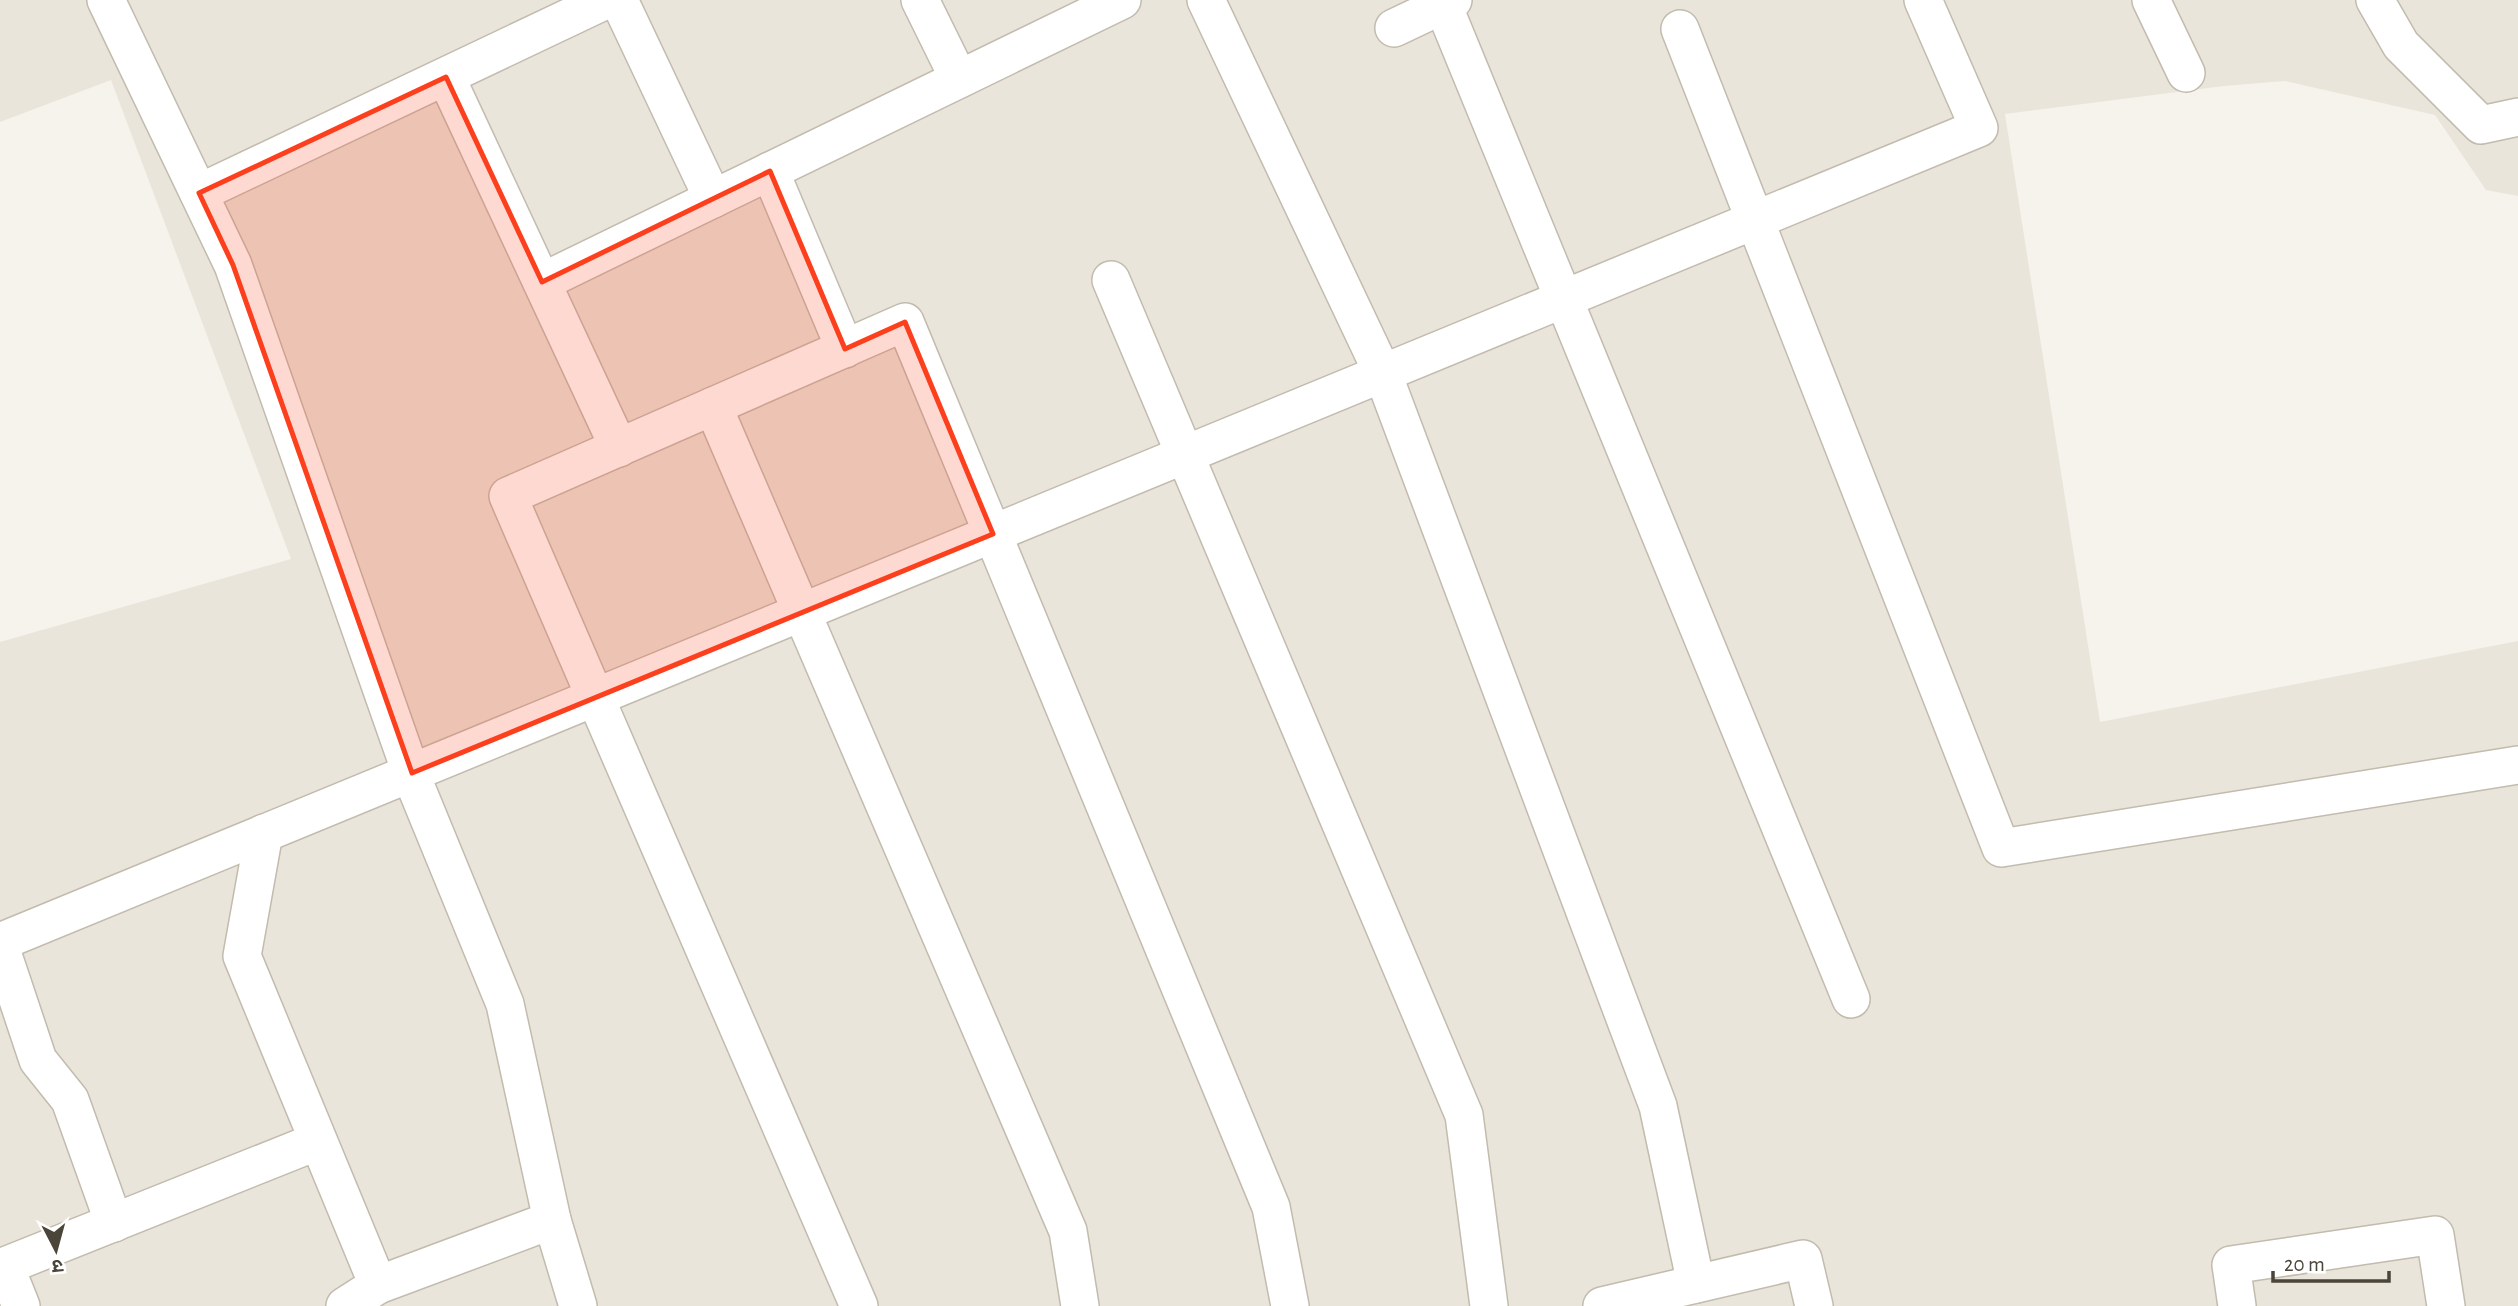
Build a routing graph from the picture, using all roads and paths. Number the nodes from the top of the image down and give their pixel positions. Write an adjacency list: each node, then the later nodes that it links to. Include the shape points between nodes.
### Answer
1 (106, 0): 18 (street)
2 (606, 0): 14 (street)
3 (619, 0): 19 (street)
4 (919, 0): 15 (street)
5 (1122, 0): 15 (street)
6 (1206, 0): 25 (street)
7 (1923, 0): 20 (street, via 1979,128)
8 (2151, 0): 13 (street)
9 (2375, 0): 16 (street, via 2401,45 2481,125)
10 (1448, 2): 11 (street); 23 (street)
11 (1394, 28)
12 (1680, 29): 20 (street)
13 (2186, 73)
14 (446, 77): 18 (street); 22 (street)
15 (959, 79): 17 (street)
16 (2518, 117)
17 (770, 171): 19 (street); 24 (street)
18 (199, 194): 33 (street, via 233,265)
19 (713, 199): 22 (street)
20 (1754, 221): 23 (street); 32 (street, via 2001,848)
21 (1111, 280): 28 (street)
22 (542, 282): 27 (street)
23 (1564, 299): 25 (street); 36 (street)
24 (845, 349): 26 (street); 29 (street, via 905,323)
25 (1382, 374): 28 (street); 41 (street, via 1658,1106)
26 (713, 407): 27 (street); 30 (street)
27 (619, 448): 31 (street, via 508,496)
28 (1185, 455): 29 (street); 49 (street, via 1464,1115)
29 (993, 534): 30 (street); 48 (street, via 1271,1208)
30 (801, 612): 31 (street); 47 (street, via 1068,1231)
31 (596, 697): 33 (street); 46 (street)
32 (2518, 765)
33 (412, 773): 34 (street); 38 (street, via 505,1004)
34 (264, 833): 35 (street); 37 (street, via 242,956)
35 (0, 944): 39 (street, via 38,1060 70,1100)
36 (1851, 999)
37 (318, 1140): 39 (street); 42 (street)
38 (552, 1220): 42 (street); 45 (street)
39 (114, 1223): 40 (street)
40 (2, 1267): 43 (street)
41 (1696, 1284): 50 (street); 51 (street, via 1803,1259)
42 (378, 1285): 44 (street)
43 (21, 1306)
44 (345, 1306)
45 (578, 1306)
46 (859, 1306)
47 (1080, 1306)
48 (1290, 1306)
49 (1489, 1306)
50 (1604, 1306)
51 (1814, 1306)
52 (2236, 1306): 53 (street, via 2231,1265 2435,1235)
53 (2445, 1306)

